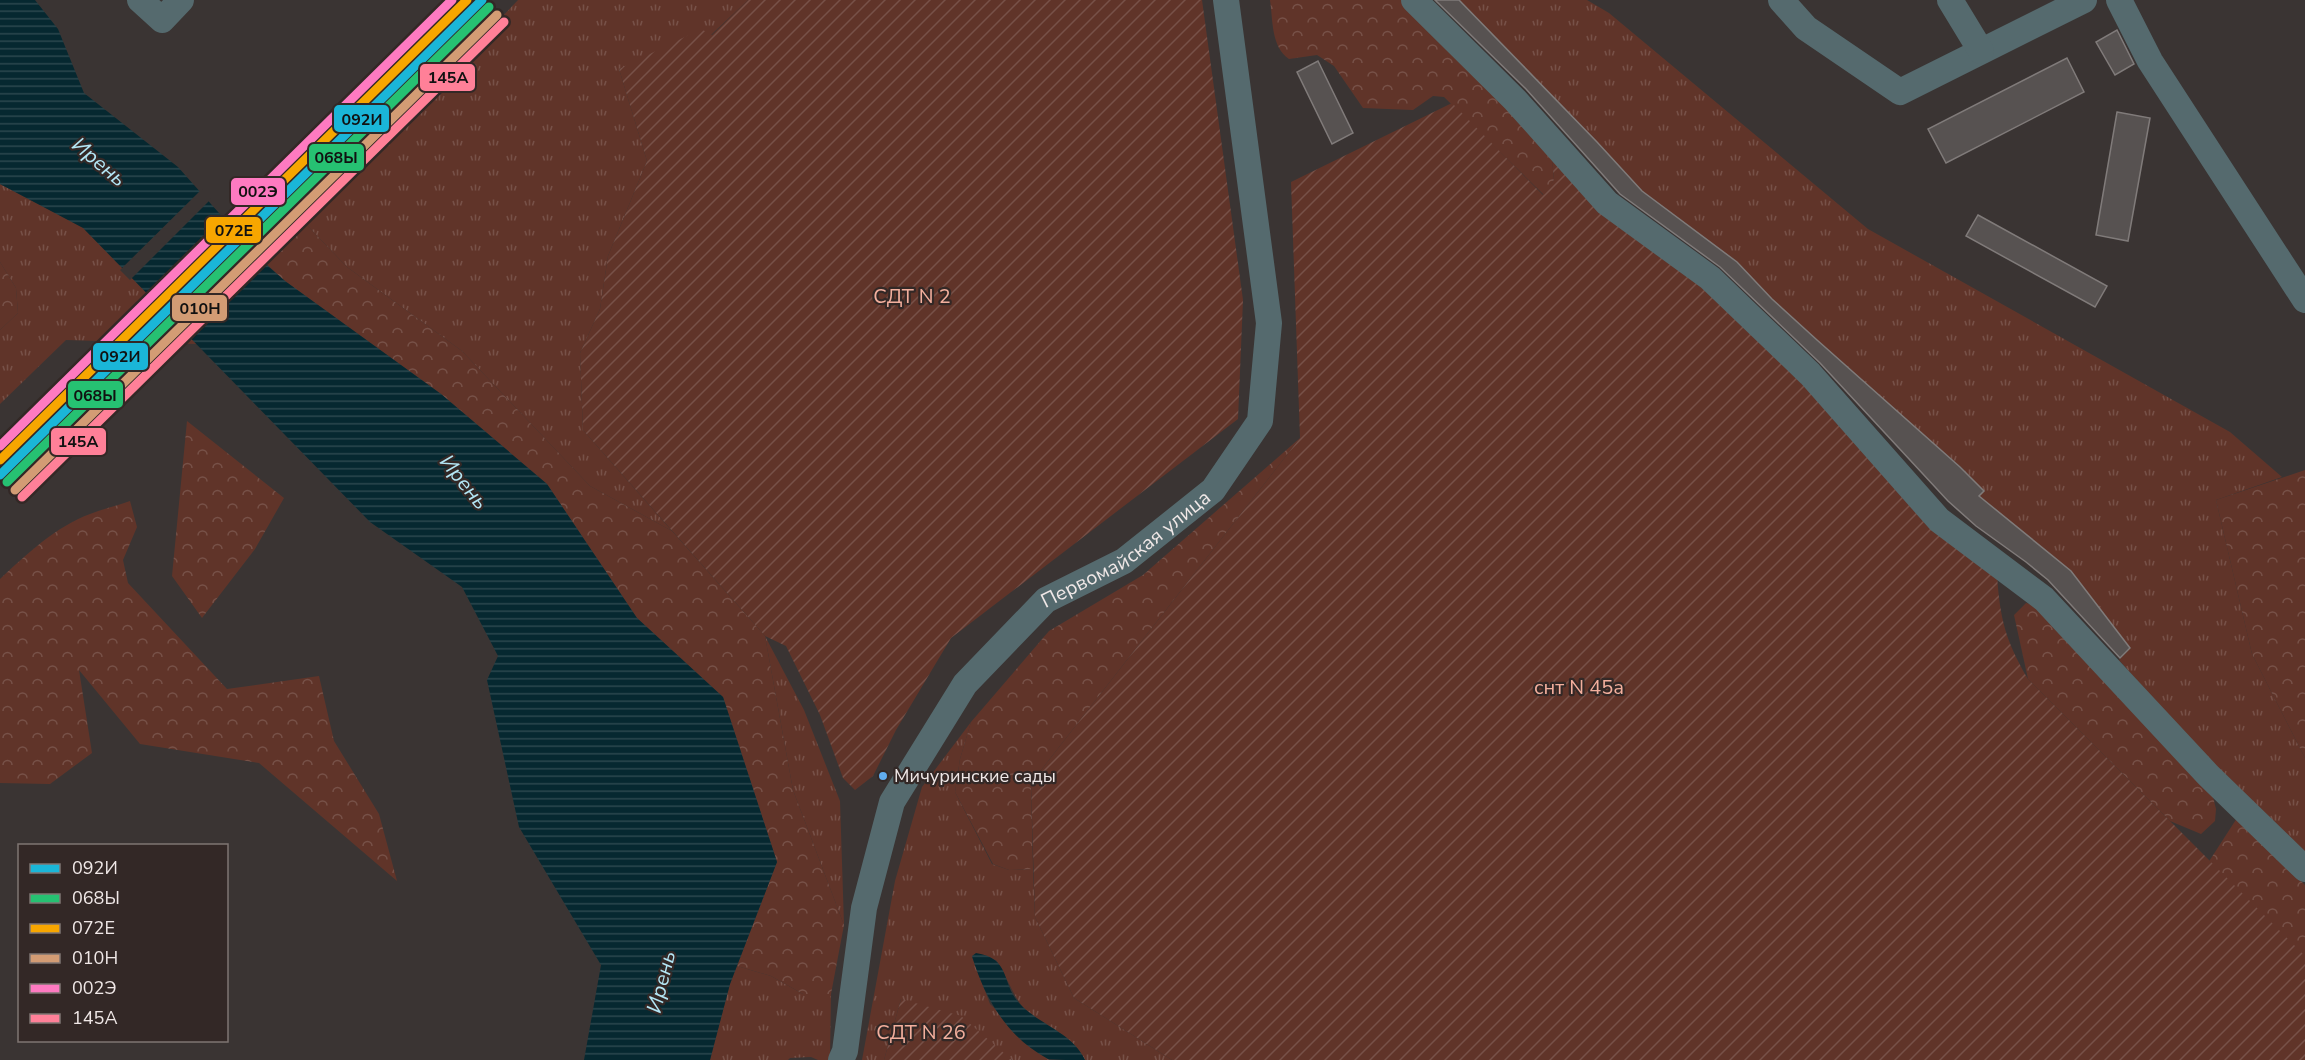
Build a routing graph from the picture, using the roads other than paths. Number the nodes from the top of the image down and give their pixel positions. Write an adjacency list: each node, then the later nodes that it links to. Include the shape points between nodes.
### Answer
1 (140, 0): 2 (street, via 162,21)
2 (181, 0)
3 (1226, 0): 12 (street, Первомайская улица, via 1269,323 1260,421 1214,490 1124,561 1046,600 965,684 892,801 864,908)
4 (1414, 0): 11 (street, via 1515,100 1607,203 1710,278 1810,374 1939,520 2044,598 2208,775)
5 (1781, 0): 9 (street, via 1806,28 1899,92)
6 (1950, 0): 9 (street)
7 (2084, 0): 9 (street)
8 (2119, 0): 10 (street, via 2150,61)
9 (1981, 51)
10 (2305, 300)
11 (2305, 869)
12 (841, 1060)

